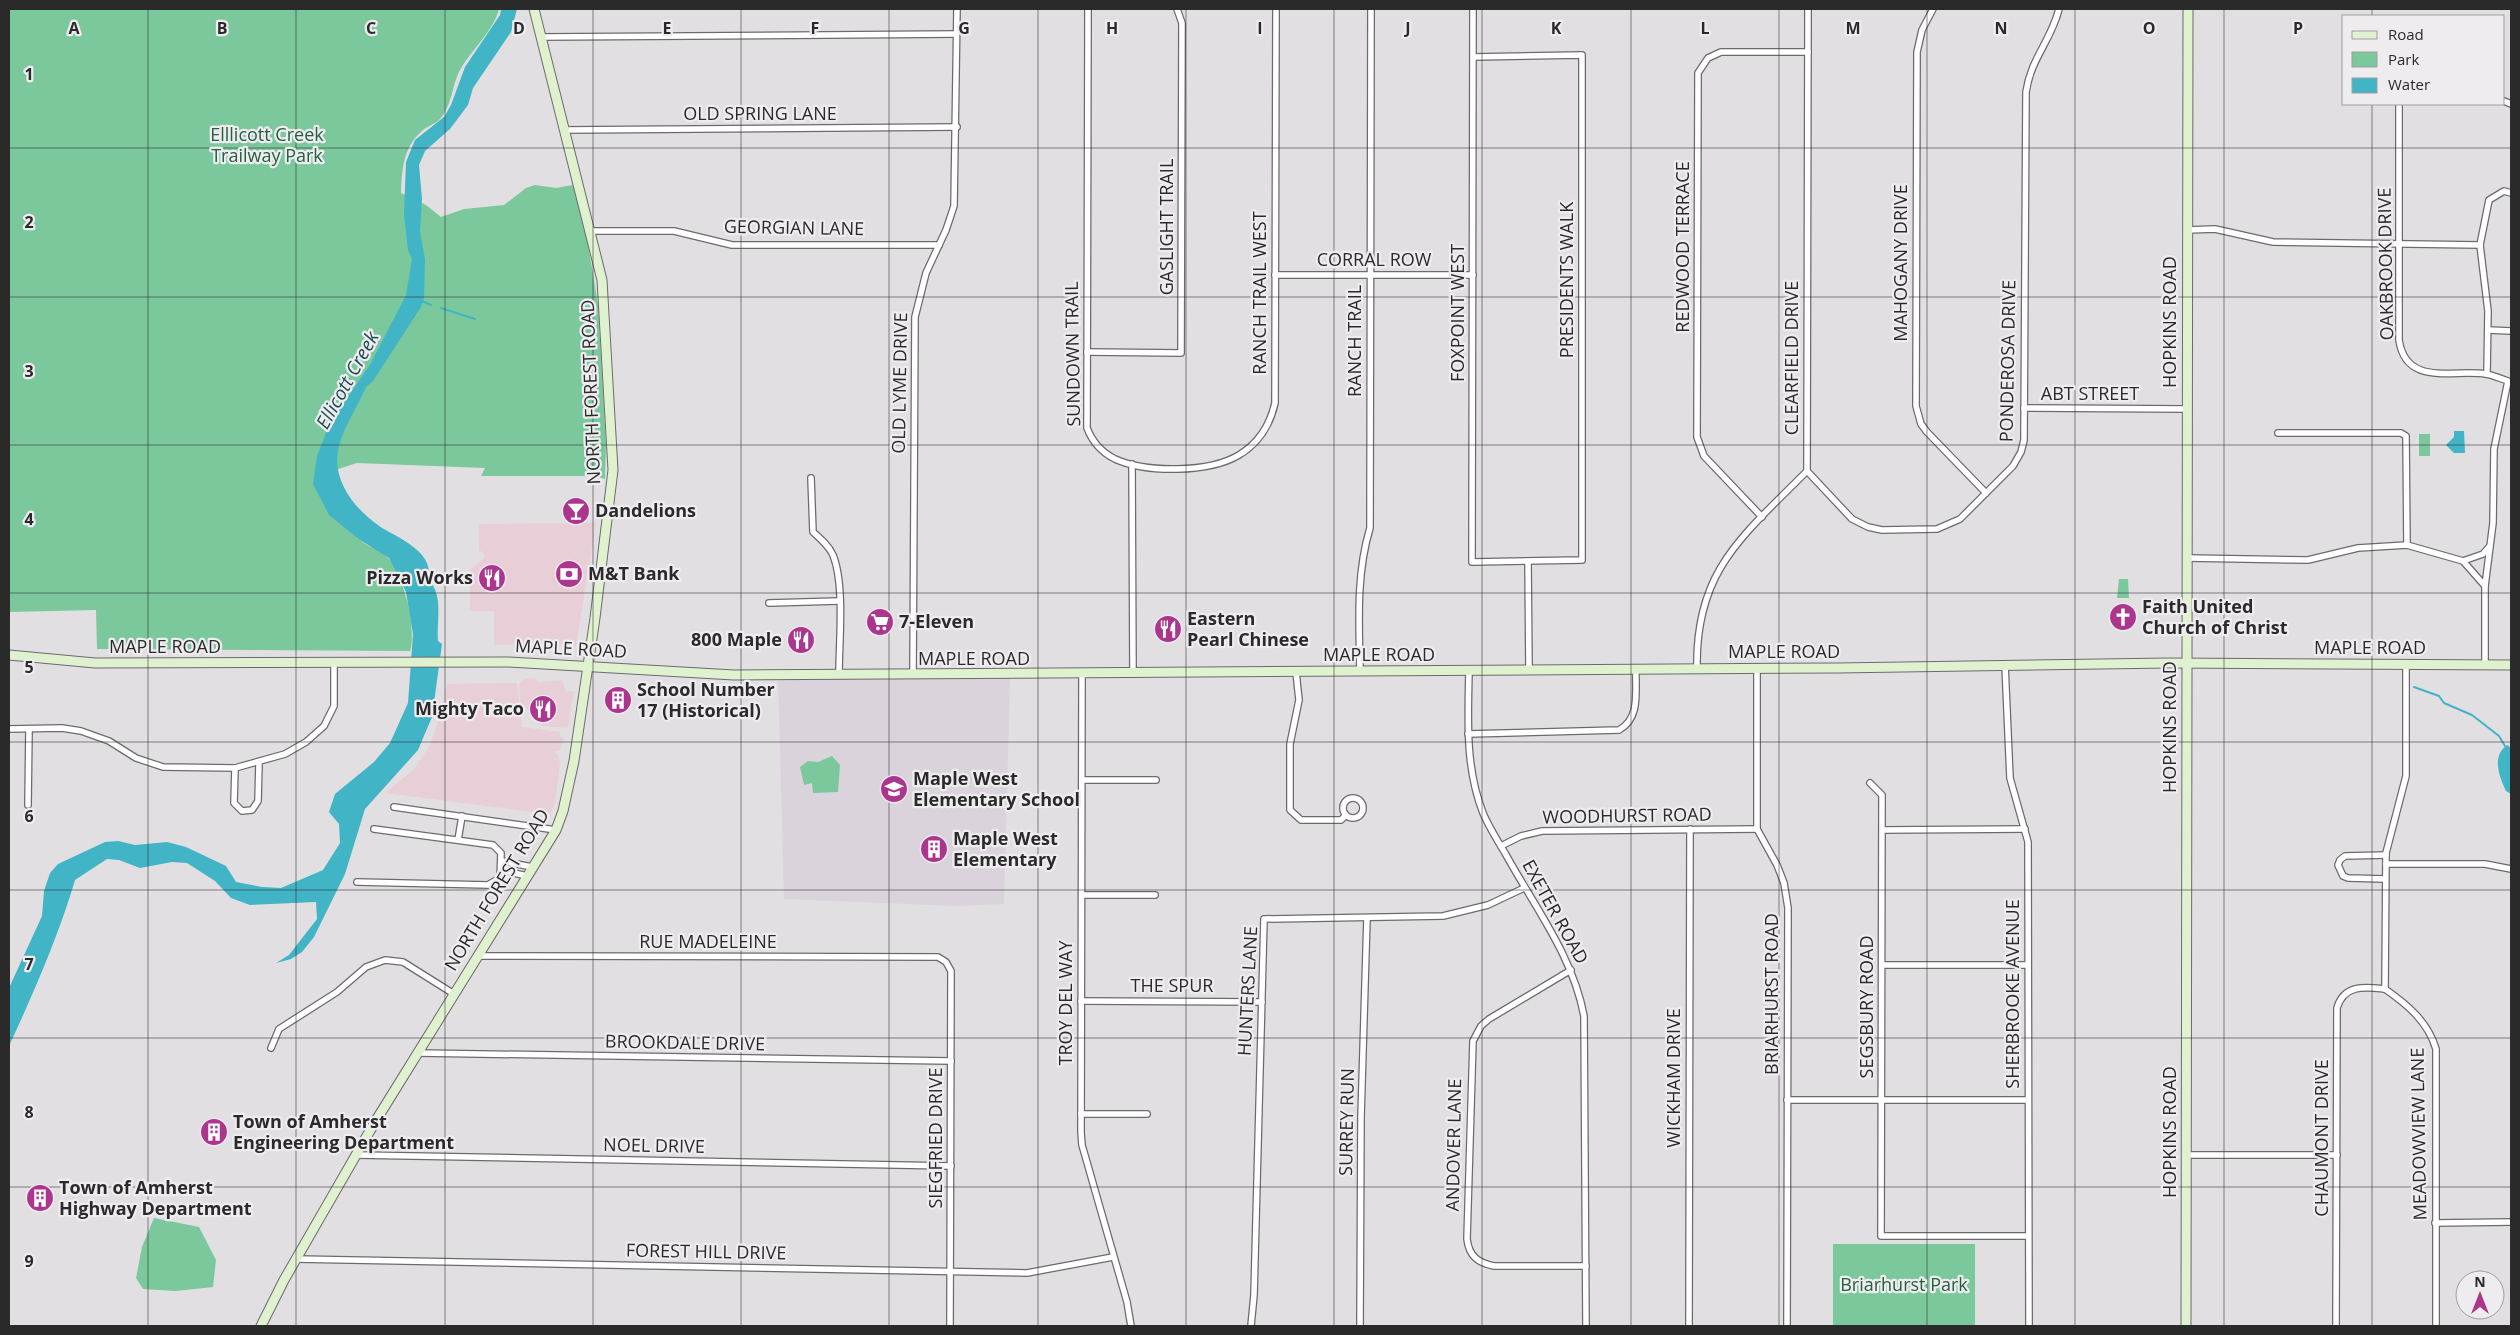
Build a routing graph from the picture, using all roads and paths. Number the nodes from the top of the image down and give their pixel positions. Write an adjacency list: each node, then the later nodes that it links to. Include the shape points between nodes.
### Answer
1 (534, 9): 13 (street, NORTH FOREST ROAD)
2 (957, 9): 12 (street, OLD LYME DRIVE)
3 (1088, 9): 30 (street, SUNDOWN TRAIL)
4 (1177, 9): 30 (street, GASLIGHT TRAIL, via 1182,23 1181,353)
5 (1276, 9): 25 (street, RANCH TRAIL WEST)
6 (1371, 9): 26 (street, RANCH TRAIL)
7 (1473, 9): 15 (street, FOXPOINT WEST)
8 (1808, 9): 14 (street, CLEARFIELD DRIVE)
9 (1933, 9): 39 (street, MAHOGANY DRIVE, via 1922,30 1917,52 1916,406 1927,432)
10 (2059, 9): 33 (street, PONDEROSA DRIVE, via 2054,28 2030,71 2026,92)
11 (2188, 9): 20 (street, HOPKINS ROAD)
12 (956, 34): 13 (street); 17 (street, OLD LYME DRIVE)
13 (541, 37): 18 (street, NORTH FOREST ROAD)
14 (1808, 52): 37 (street, CLEARFIELD DRIVE); 40 (street, REDWOOD TERRACE, via 1721,52 1708,58 1698,73 1697,437 1704,456)
15 (1473, 57): 27 (street, FOXPOINT WEST); 44 (street, PRESIDENTS WALK, via 1582,56 1582,560)
16 (2399, 105): 22 (street, OAKBROOK DRIVE)
17 (957, 127): 18 (street, OLD SPRING LANE); 23 (street, OLD LYME DRIVE, via 954,206)
18 (564, 130): 21 (street, NORTH FOREST ROAD)
19 (2511, 193): 24 (street, via 2504,191 2489,200)
20 (2187, 230): 22 (street, via 2215,229 2273,242); 34 (street, HOPKINS ROAD)
21 (590, 231): 23 (street, GEORGIAN LANE, via 674,231 732,246); 55 (street, NORTH FOREST ROAD, via 602,280 613,470)
22 (2400, 243): 24 (street); 31 (street, OAKBROOK DRIVE, via 2399,340 2408,362 2424,373)
23 (939, 245): 67 (street, OLD LYME DRIVE, via 926,273 914,317)
24 (2480, 245): 28 (street)
25 (1275, 275): 26 (street, CORRAL ROW); 36 (street, RANCH TRAIL WEST, via 1275,403 1261,436 1244,452 1215,465 1181,468)
26 (1370, 275): 27 (street, CORRAL ROW); 62 (street, RANCH TRAIL, via 1370,528 1360,583)
27 (1473, 275): 44 (street, FOXPOINT WEST, via 1472,562)
28 (2488, 330): 29 (street); 31 (street)
29 (2511, 331)
30 (1087, 352): 36 (street, SUNDOWN TRAIL, via 1087,428 1107,454)
31 (2487, 374): 32 (street, OAKBROOK DRIVE)
32 (2510, 381): 42 (street, OAKBROOK DRIVE, via 2495,436 2493,523)
33 (2024, 408): 34 (street, ABT STREET); 39 (street, PONDEROSA DRIVE, via 2022,452)
34 (2186, 409): 43 (street, HOPKINS ROAD)
35 (2278, 433): 41 (street, via 2402,433 2406,436)
36 (1132, 464): 66 (street)
37 (1807, 471): 39 (street, PONDEROSA DRIVE, via 1852,519 1882,530 1946,526 1960,519); 40 (street)
38 (812, 478): 47 (street, via 813,532 833,555)
39 (1986, 493)
40 (1762, 517): 59 (street, via 1730,552 1708,592 1699,619)
41 (2407, 546): 43 (street, via 2358,548 2308,560); 45 (street)
42 (2489, 546): 45 (street, via 2483,554); 46 (street, OAKBROOK DRIVE)
43 (2187, 558): 50 (street, HOPKINS ROAD)
44 (1528, 561): 61 (street)
45 (2463, 561): 46 (street)
46 (2485, 586): 53 (street, OAKBROOK DRIVE)
47 (839, 601): 48 (street); 64 (street)
48 (768, 603)
49 (9, 655): 51 (street, MAPLE ROAD, via 95,664)
50 (2186, 663): 52 (street, MAPLE ROAD); 56 (street, MAPLE ROAD); 119 (street, HOPKINS ROAD)
51 (334, 664): 55 (street, MAPLE ROAD, via 448,662); 71 (street, via 335,702 329,720 296,749)
52 (2406, 664): 53 (street, MAPLE ROAD); 88 (street, via 2406,776)
53 (2485, 664): 54 (street, MAPLE ROAD)
54 (2511, 664)
55 (589, 666): 64 (street, MAPLE ROAD, via 734,675); 84 (street, NORTH FOREST ROAD, via 571,776)
56 (2006, 666): 57 (street, MAPLE ROAD); 80 (street, SHERBROOKE AVENUE, via 2010,778)
57 (1757, 668): 59 (street, MAPLE ROAD); 83 (street, BRIARHURST ROAD)
58 (1636, 669): 59 (street, MAPLE ROAD); 61 (street, MAPLE ROAD); 70 (street, via 1635,712 1619,730)
59 (1697, 669)
60 (1469, 670): 61 (street, MAPLE ROAD); 62 (street, MAPLE ROAD); 70 (street, EXETER ROAD)
61 (1529, 670)
62 (1360, 671): 63 (street, MAPLE ROAD)
63 (1296, 672): 66 (street, MAPLE ROAD); 78 (street, via 1299,700 1290,744 1290,810 1301,820 1341,820)
64 (839, 674): 67 (street, MAPLE ROAD)
65 (1082, 674): 66 (street, MAPLE ROAD); 67 (street, MAPLE ROAD); 73 (street, TROY DEL WAY)
66 (1133, 674)
67 (914, 675)
68 (9, 729): 69 (street)
69 (28, 729): 72 (street, via 81,731 109,741 136,758 163,767); 76 (street)
70 (1468, 734): 87 (street, EXETER ROAD, via 1469,762 1478,800)
71 (259, 763): 72 (street); 72 (street, via 258,801 252,810 242,811 234,803)
72 (235, 768)
73 (1082, 780): 74 (street); 98 (street, TROY DEL WAY)
74 (1156, 780)
75 (1870, 783): 85 (street, SEGSBURY ROAD, via 1882,795)
76 (28, 805)
77 (394, 807): 79 (street)
78 (1346, 815)
79 (462, 816): 84 (street); 86 (street)
80 (2024, 828): 85 (street); 104 (street, SHERBROOKE AVENUE, via 2028,842)
81 (374, 829): 86 (street)
82 (1690, 829): 83 (street, WOODHURST ROAD); 87 (street, WOODHURST ROAD, via 1542,831 1521,836); 135 (street, WICKHAM DRIVE)
83 (1757, 829): 113 (street, BRIARHURST ROAD, via 1777,865 1787,895)
84 (556, 830): 91 (street, NORTH FOREST ROAD)
85 (1883, 830): 103 (street, SEGSBURY ROAD)
86 (458, 840): 89 (street, via 493,845 501,853)
87 (1501, 846): 97 (street, EXETER ROAD)
88 (2386, 855): 90 (street); 95 (street, via 2345,856 2338,865 2343,876 2348,878)
89 (502, 861): 91 (street); 93 (street)
90 (2386, 864): 92 (street, via 2485,864); 95 (street)
91 (532, 867): 94 (street, NORTH FOREST ROAD)
92 (2511, 869)
93 (501, 870): 94 (street); 96 (street, via 500,878 488,885)
94 (527, 876): 101 (street, NORTH FOREST ROAD)
95 (2384, 879): 106 (street)
96 (358, 882)
97 (1524, 888): 100 (street, HUNTERS LANE, via 1488,905 1458,914); 105 (street, EXETER ROAD)
98 (1082, 895): 99 (street); 108 (street, TROY DEL WAY)
99 (1155, 895)
100 (1367, 918): 109 (street, HUNTERS LANE, via 1264,919); 133 (street, SURREY RUN, via 1361,1117)
101 (478, 956): 102 (street, RUE MADELEINE); 107 (street, NORTH FOREST ROAD)
102 (938, 958): 112 (street, SIEGFRIED DRIVE, via 951,970)
103 (1882, 964): 104 (street); 114 (street, SEGSBURY ROAD)
104 (2028, 965): 115 (street, SHERBROOKE AVENUE)
105 (1571, 970): 127 (street, EXETER ROAD, via 1582,1001 1586,1031); 127 (street, ANDOVER LANE, via 1489,1019 1473,1041 1467,1239 1474,1257 1484,1264)
106 (2385, 989): 120 (street, CHAUMONT DRIVE, via 2352,989 2342,996 2337,1008); 123 (street, MEADOWVIEW LANE, via 2420,1018 2436,1049)
107 (454, 994): 110 (street, via 403,962 385,960 366,967 337,992 279,1029); 111 (street, NORTH FOREST ROAD)
108 (1081, 1001): 109 (street, THE SPUR); 116 (street, TROY DEL WAY)
109 (1262, 1002): 132 (street, HUNTERS LANE)
110 (271, 1048)
111 (418, 1053): 112 (street, BROOKDALE DRIVE); 118 (street, NORTH FOREST ROAD)
112 (951, 1061): 121 (street, SIEGFRIED DRIVE)
113 (1787, 1100): 114 (street); 136 (street, BRIARHURST ROAD)
114 (1882, 1100): 115 (street); 124 (street, SEGSBURY ROAD, via 1881,1236)
115 (2028, 1100): 124 (street, SHERBROOKE AVENUE)
116 (1081, 1114): 117 (street); 125 (street, TROY DEL WAY, via 1082,1145)
117 (1147, 1114)
118 (356, 1155): 121 (street, NOEL DRIVE); 126 (street, NORTH FOREST ROAD)
119 (2186, 1155): 120 (street); 138 (street, HOPKINS ROAD)
120 (2337, 1155): 139 (street, CHAUMONT DRIVE)
121 (951, 1166): 128 (street, SIEGFRIED DRIVE)
122 (2511, 1222): 123 (street)
123 (2436, 1223): 140 (street, MEADOWVIEW LANE)
124 (2028, 1236): 137 (street, SHERBROOKE AVENUE)
125 (1113, 1257): 128 (street, FOREST HILL DRIVE, via 1027,1273); 131 (street, TROY DEL WAY)
126 (296, 1258): 128 (street, FOREST HILL DRIVE); 129 (street, NORTH FOREST ROAD)
127 (1586, 1266): 134 (street, EXETER ROAD)
128 (950, 1271): 130 (street, SIEGFRIED DRIVE)
129 (261, 1326)
130 (950, 1326)
131 (1131, 1326)
132 (1251, 1326)
133 (1360, 1326)
134 (1586, 1326)
135 (1689, 1326)
136 (1787, 1326)
137 (2029, 1326)
138 (2186, 1326)
139 (2336, 1326)
140 (2436, 1326)

